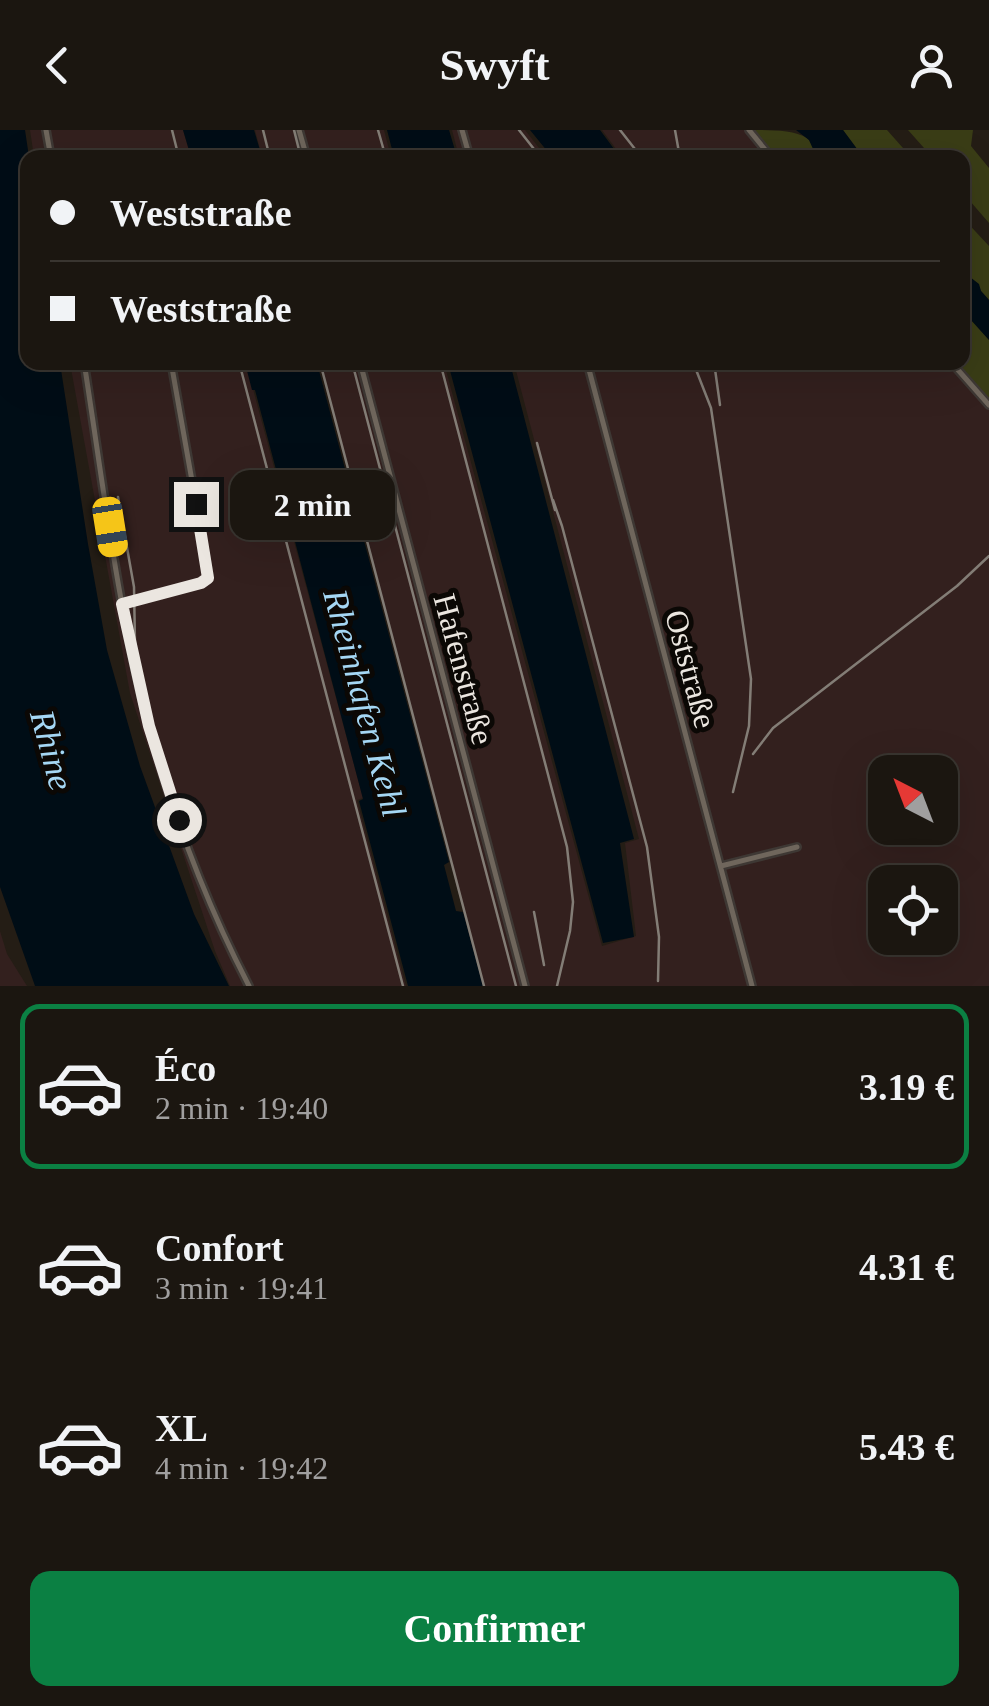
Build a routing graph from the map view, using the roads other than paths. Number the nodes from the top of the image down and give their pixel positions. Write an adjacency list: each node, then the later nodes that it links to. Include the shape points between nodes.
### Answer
1 (749, 130): 2 (street)
2 (765, 150)
3 (88, 370): 9 (street)
4 (173, 370): 9 (street, via 208,576)
5 (362, 370): 13 (street, Hafenstraße)
6 (589, 370): 11 (street, Oststraße)
7 (958, 370): 8 (street)
8 (989, 405)
9 (122, 604): 12 (street, via 168,789)
10 (798, 847): 11 (street)
11 (721, 866): 14 (street, Oststraße)
12 (249, 986)
13 (525, 986)
14 (752, 986)

